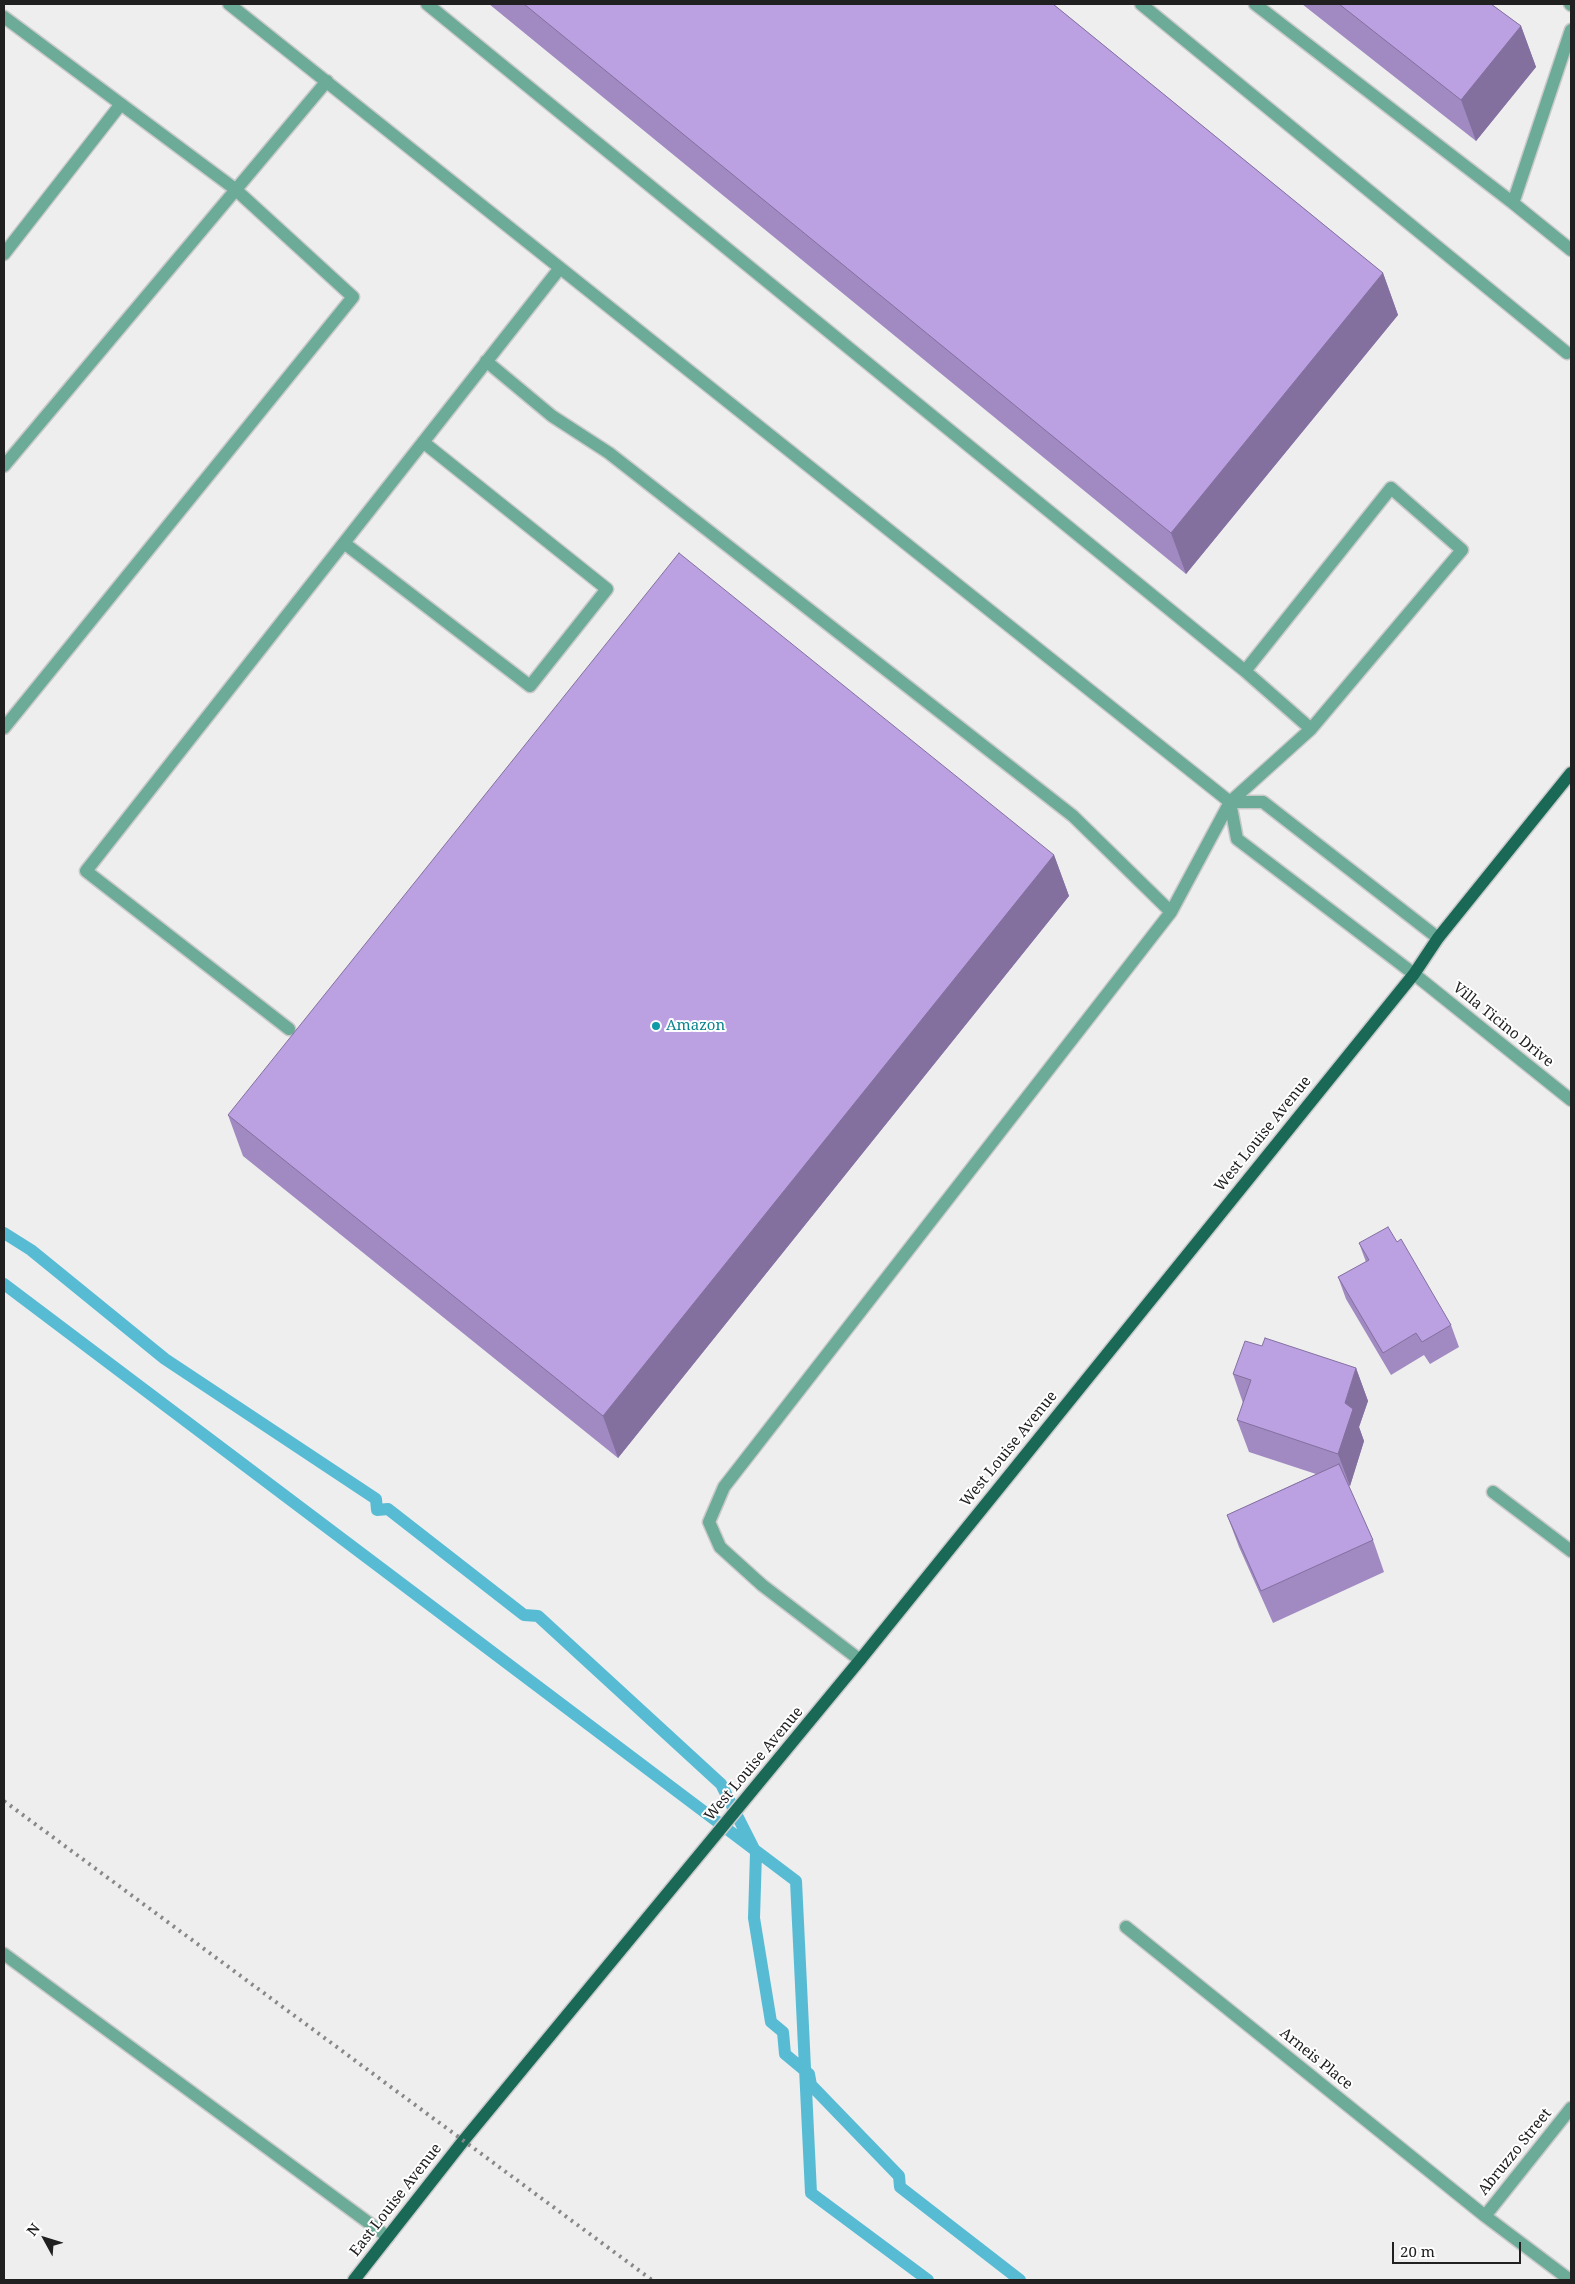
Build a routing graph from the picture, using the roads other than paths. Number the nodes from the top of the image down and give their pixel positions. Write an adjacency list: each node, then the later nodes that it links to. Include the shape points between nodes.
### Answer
1 (229, 4): 7 (street)
2 (427, 4): 19 (street)
3 (1142, 4): 14 (street)
4 (1255, 4): 10 (street)
5 (4, 17): 8 (street)
6 (1571, 30): 10 (street)
7 (327, 81): 9 (street); 13 (street)
8 (121, 104): 9 (street); 12 (street)
9 (236, 189): 17 (street); 20 (street, via 353,297)
10 (1512, 203): 11 (street)
11 (1571, 250)
12 (4, 254)
13 (560, 268): 15 (street); 23 (street)
14 (1567, 353)
15 (486, 361): 16 (street); 24 (street, via 552,416 609,454 1073,816)
16 (423, 442): 18 (street); 18 (street, via 607,589 530,686)
17 (4, 466)
18 (344, 543): 27 (street, via 86,871)
19 (1245, 670): 21 (street); 21 (street, via 1391,488 1462,550)
20 (4, 728)
21 (1312, 728): 23 (street)
22 (1571, 773): 25 (main road, West Louise Avenue)
23 (1230, 802): 24 (street); 25 (street, via 1263,802); 26 (street, Villa Ticino Drive, via 1237,839)
24 (1171, 912): 31 (street, via 724,1488 709,1522 720,1547 762,1585)
25 (1438, 938): 26 (main road, West Louise Avenue)
26 (1414, 974): 28 (street, Villa Ticino Drive); 31 (main road, West Louise Avenue)
27 (288, 1029)
28 (1571, 1100)
29 (1493, 1492): 30 (street)
30 (1571, 1551)
31 (860, 1660): 35 (main road, West Louise Avenue)
32 (1126, 1928): 36 (street, Arneis Place)
33 (4, 1954): 37 (street)
34 (1571, 2108): 36 (street, Abruzzo Street)
35 (464, 2140): 37 (main road, East Louise Avenue)
36 (1485, 2216): 39 (street, Arneis Place)
37 (388, 2236): 38 (main road, East Louise Avenue)
38 (354, 2280)
39 (1570, 2280)

